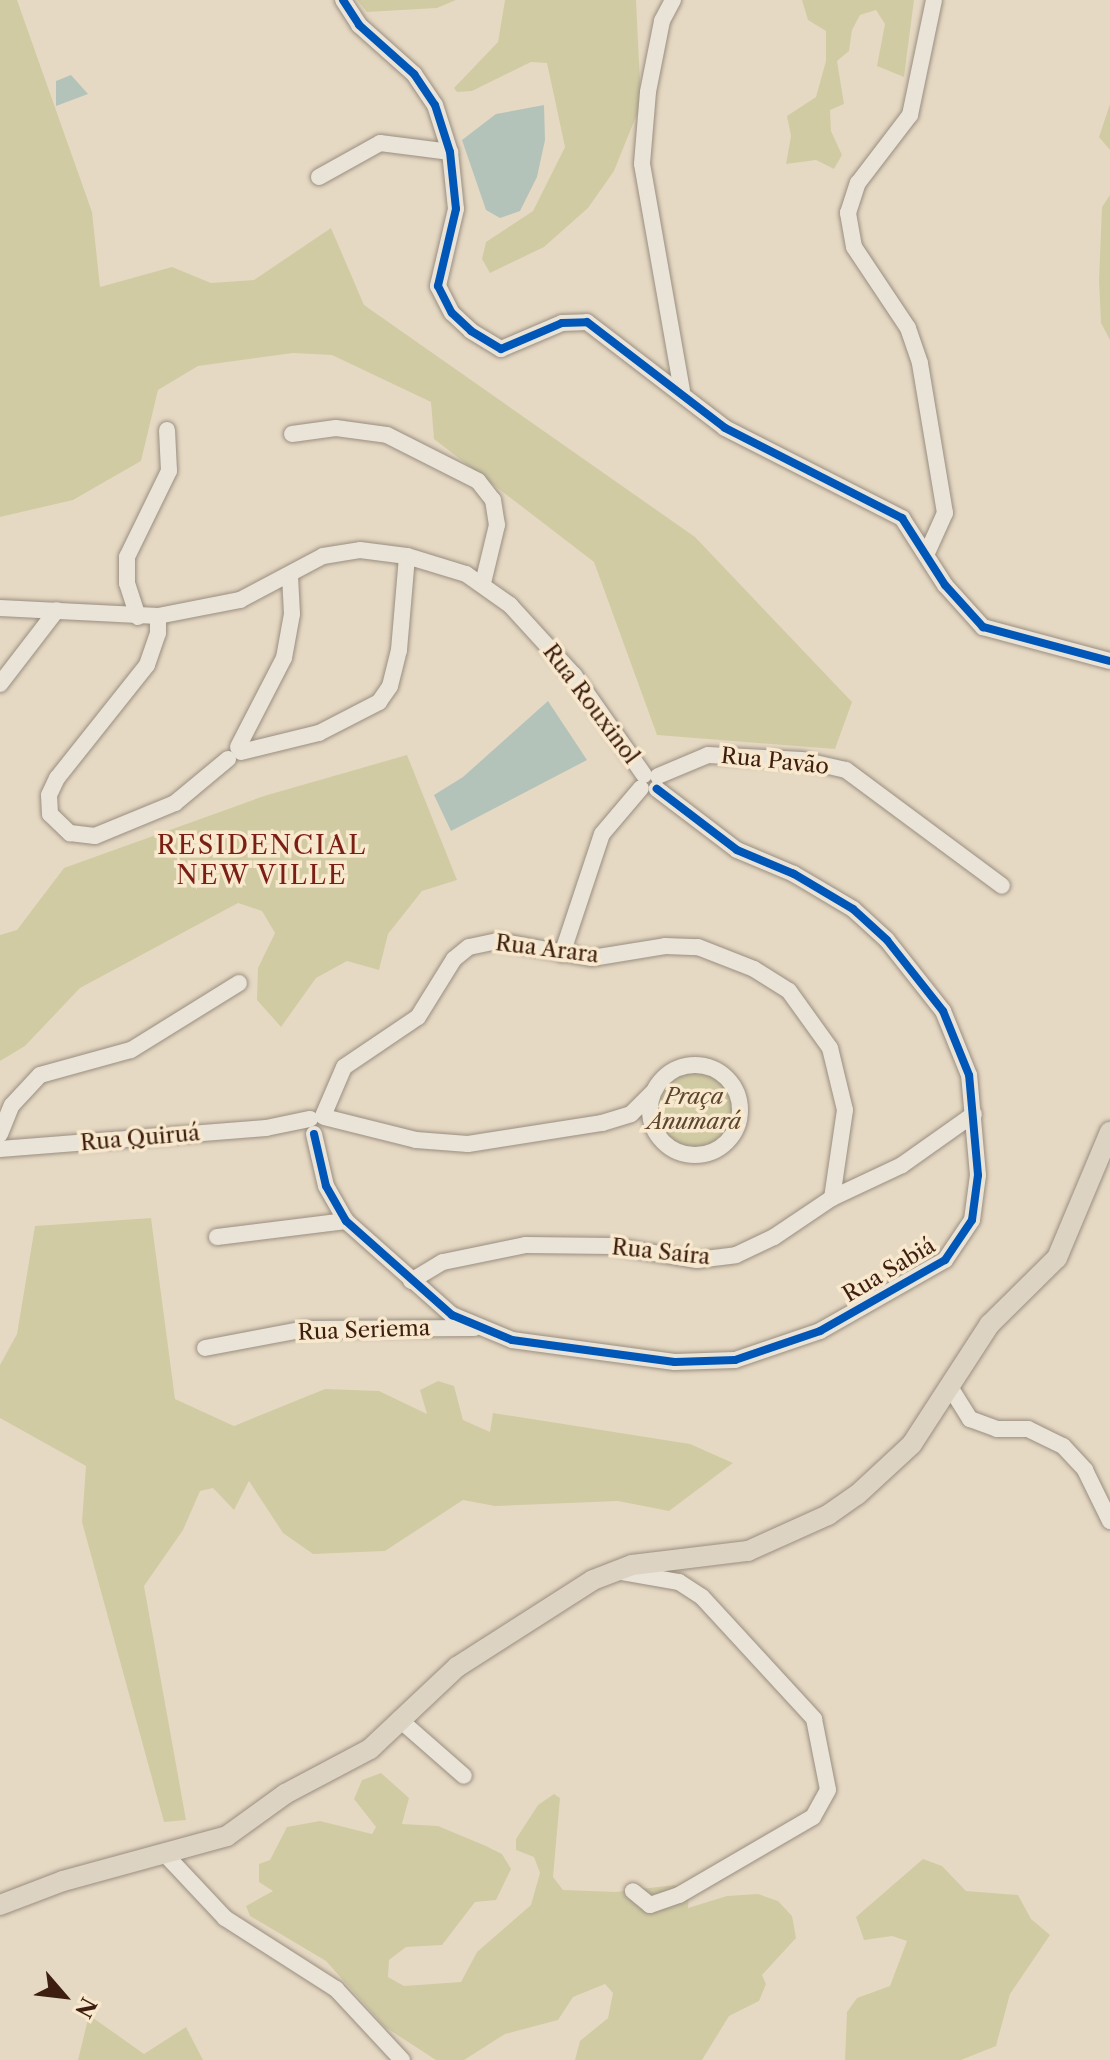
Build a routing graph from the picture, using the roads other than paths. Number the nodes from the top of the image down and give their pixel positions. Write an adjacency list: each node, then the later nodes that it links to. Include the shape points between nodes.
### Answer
1 (343, 0): 4 (street, via 359,25 424,87)
2 (673, 0): 6 (street, via 662,21 651,77 642,164)
3 (934, 0): 9 (street, via 910,115 858,183 848,213 854,247 908,328 920,363 945,513)
4 (450, 152): 5 (street, via 380,143); 6 (street, via 456,209 438,286 452,313 501,349 582,320)
5 (319, 177)
6 (682, 391): 9 (street, via 746,440 902,518)
7 (167, 430): 19 (street, via 169,471 127,557 127,583)
8 (292, 434): 12 (street, via 336,428 387,435 478,481 493,500 497,525)
9 (927, 553): 21 (street, via 945,585 983,627)
10 (407, 556): 11 (street, Rua Rouxinol, via 360,550 323,556); 12 (street, Rua Rouxinol); 23 (street, via 399,650 385,695 364,713 319,733)
11 (290, 575): 13 (street, Rua Rouxinol); 14 (street)
12 (483, 583): 24 (street, Rua Rouxinol, via 566,664)
13 (272, 584): 14 (street); 18 (street, Rua Rouxinol, via 240,600)
14 (291, 597): 23 (street, via 290,632 280,671)
15 (0, 608): 16 (street, Rua Rouxinol)
16 (30, 608): 17 (street, Rua Rouxinol); 20 (street)
17 (57, 610): 19 (street, Rua Rouxinol); 20 (street)
18 (158, 616): 19 (street, Rua Rouxinol); 23 (street, via 147,665 51,789 50,814 58,826 79,836 95,836 175,803)
19 (138, 617)
20 (36, 634): 22 (street)
21 (1110, 661)
22 (0, 684)
23 (233, 751)
24 (650, 782): 25 (street, Rua Pavão, via 708,755 802,760 846,770); 26 (street, Rua Pavão, via 602,834); 29 (street, Rua Sabiá, via 704,829 831,894 887,940 949,1022 963,1054)
25 (1002, 886)
26 (562, 954): 31 (street, Rua Arara, via 497,941 469,947 454,959 418,1017 354,1058 330,1094); 36 (street, Rua Arara, via 603,958 665,946 698,947 754,969 789,991 815,1020 842,1080 845,1125)
27 (239, 983): 34 (street, via 131,1050 40,1075 12,1105)
28 (653, 1092): 30 (street, via 631,1114); 33 (street, via 649,1115); 33 (street, via 674,1069 704,1065 730,1081 740,1111 729,1140 702,1155 672,1150)
29 (974, 1114): 36 (street, Rua Saíra, via 902,1165); 42 (street, Rua Sabiá, via 977,1199 956,1247 911,1281 788,1345 701,1363 531,1343)
30 (602, 1123): 31 (street, Rua Quiruá, via 468,1144 416,1140 349,1123); 33 (street)
31 (319, 1124): 35 (street, Rua Quiruá); 37 (street, Rua Sabiá, via 317,1156)
32 (1110, 1132): 44 (main road, via 1057,1258 990,1324)
33 (656, 1133)
34 (0, 1134)
35 (0, 1149)
36 (832, 1198): 41 (street, Rua Saíra, via 774,1237 725,1258 679,1258 591,1245 526,1245 443,1262)
37 (336, 1207): 38 (street, Rua Sabiá); 39 (street)
38 (346, 1221): 39 (street); 41 (street, Rua Sabiá)
39 (318, 1224): 40 (street)
40 (217, 1237)
41 (411, 1281): 42 (street, Rua Sabiá)
42 (475, 1328): 43 (street, Rua Seriema, via 306,1329)
43 (205, 1348)
44 (950, 1387): 45 (street, via 970,1419 997,1429 1028,1429 1063,1446 1085,1470); 46 (main road, via 896,1463 828,1515 748,1551)
45 (1110, 1521)
46 (612, 1571): 47 (main road, via 457,1667); 50 (street, via 670,1579 702,1597 814,1719 827,1782 826,1799 813,1817 709,1878 650,1905)
47 (399, 1719): 48 (street); 49 (main road, via 354,1760 285,1794 227,1836)
48 (464, 1776)
49 (164, 1853): 51 (main road); 52 (street, via 225,1918 336,1989)
50 (633, 1891)
51 (0, 1905)
52 (402, 2060)

